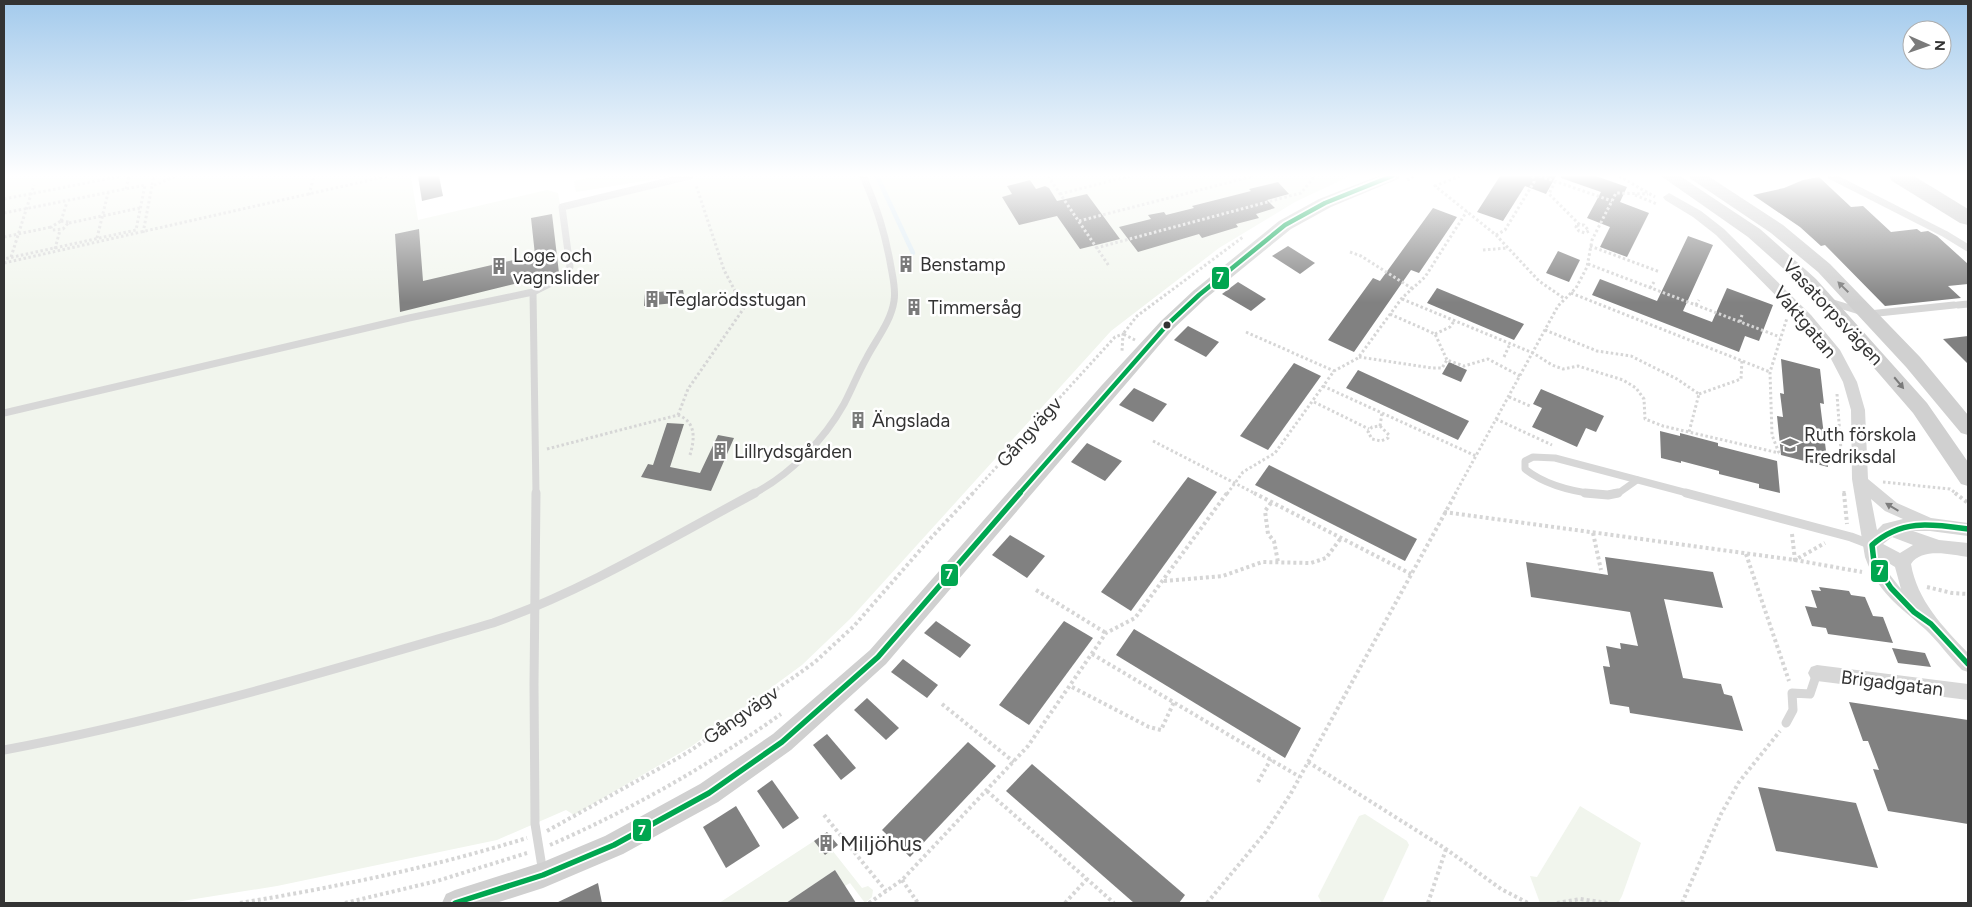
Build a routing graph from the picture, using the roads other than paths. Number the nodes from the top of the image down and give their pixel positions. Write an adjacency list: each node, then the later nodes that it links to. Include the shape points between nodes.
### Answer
1 (564, 218): 9 (lane, via 570,267 562,277)
2 (881, 218): 26 (lane, via 894,283 890,318 843,405 829,427 800,460 761,490)
3 (1297, 218): 33 (street, via 1199,295 1167,326 878,658 782,742 709,793 642,831)
4 (1703, 218): 17 (street, Vaktgatan, via 1806,318 1835,354 1853,391 1858,410)
5 (1732, 218): 10 (street, Vasatorpsvägen, via 1790,264)
6 (1762, 218): 12 (street, Vasatorpsvägen, one-way to 6, via 1824,268)
7 (1914, 218): 8 (lane)
8 (1968, 248)
9 (532, 292): 13 (lane); 26 (lane, via 537,452)
10 (1826, 300): 12 (lane); 15 (street, Vasatorpsvägen, one-way to 15, via 1920,408)
11 (1968, 304): 12 (lane)
12 (1869, 314): 14 (street, Vasatorpsvägen)
13 (4, 413)
14 (1968, 428)
15 (1968, 478)
16 (1637, 480): 16 (lane, via 1555,458 1533,456 1525,461 1525,469 1532,477 1600,496 1619,493); 22 (lane)
17 (1861, 480): 18 (street, Vaktgatan); 19 (street, one-way to 17, via 1891,507)
18 (1864, 514): 20 (street); 22 (street, Vaktgatan)
19 (1928, 524): 20 (street); 21 (street)
20 (1890, 529): 22 (street); 23 (street)
21 (1968, 529)
22 (1872, 545): 25 (street); 27 (street, Vaktgatan, via 1874,562 1886,582 1914,612)
23 (1937, 546): 24 (street); 25 (street, via 1910,553)
24 (1968, 550)
25 (1903, 563): 27 (street, via 1912,595)
26 (535, 608): 32 (lane, via 493,623 187,710); 33 (lane, via 536,835)
27 (1931, 624): 28 (street)
28 (1968, 664)
29 (1817, 674): 30 (street, Brigadgatan); 31 (lane, via 1810,694 1792,693 1793,710)
30 (1968, 692)
31 (1786, 723)
32 (4, 750)
33 (543, 875): 34 (street)
34 (455, 903)

